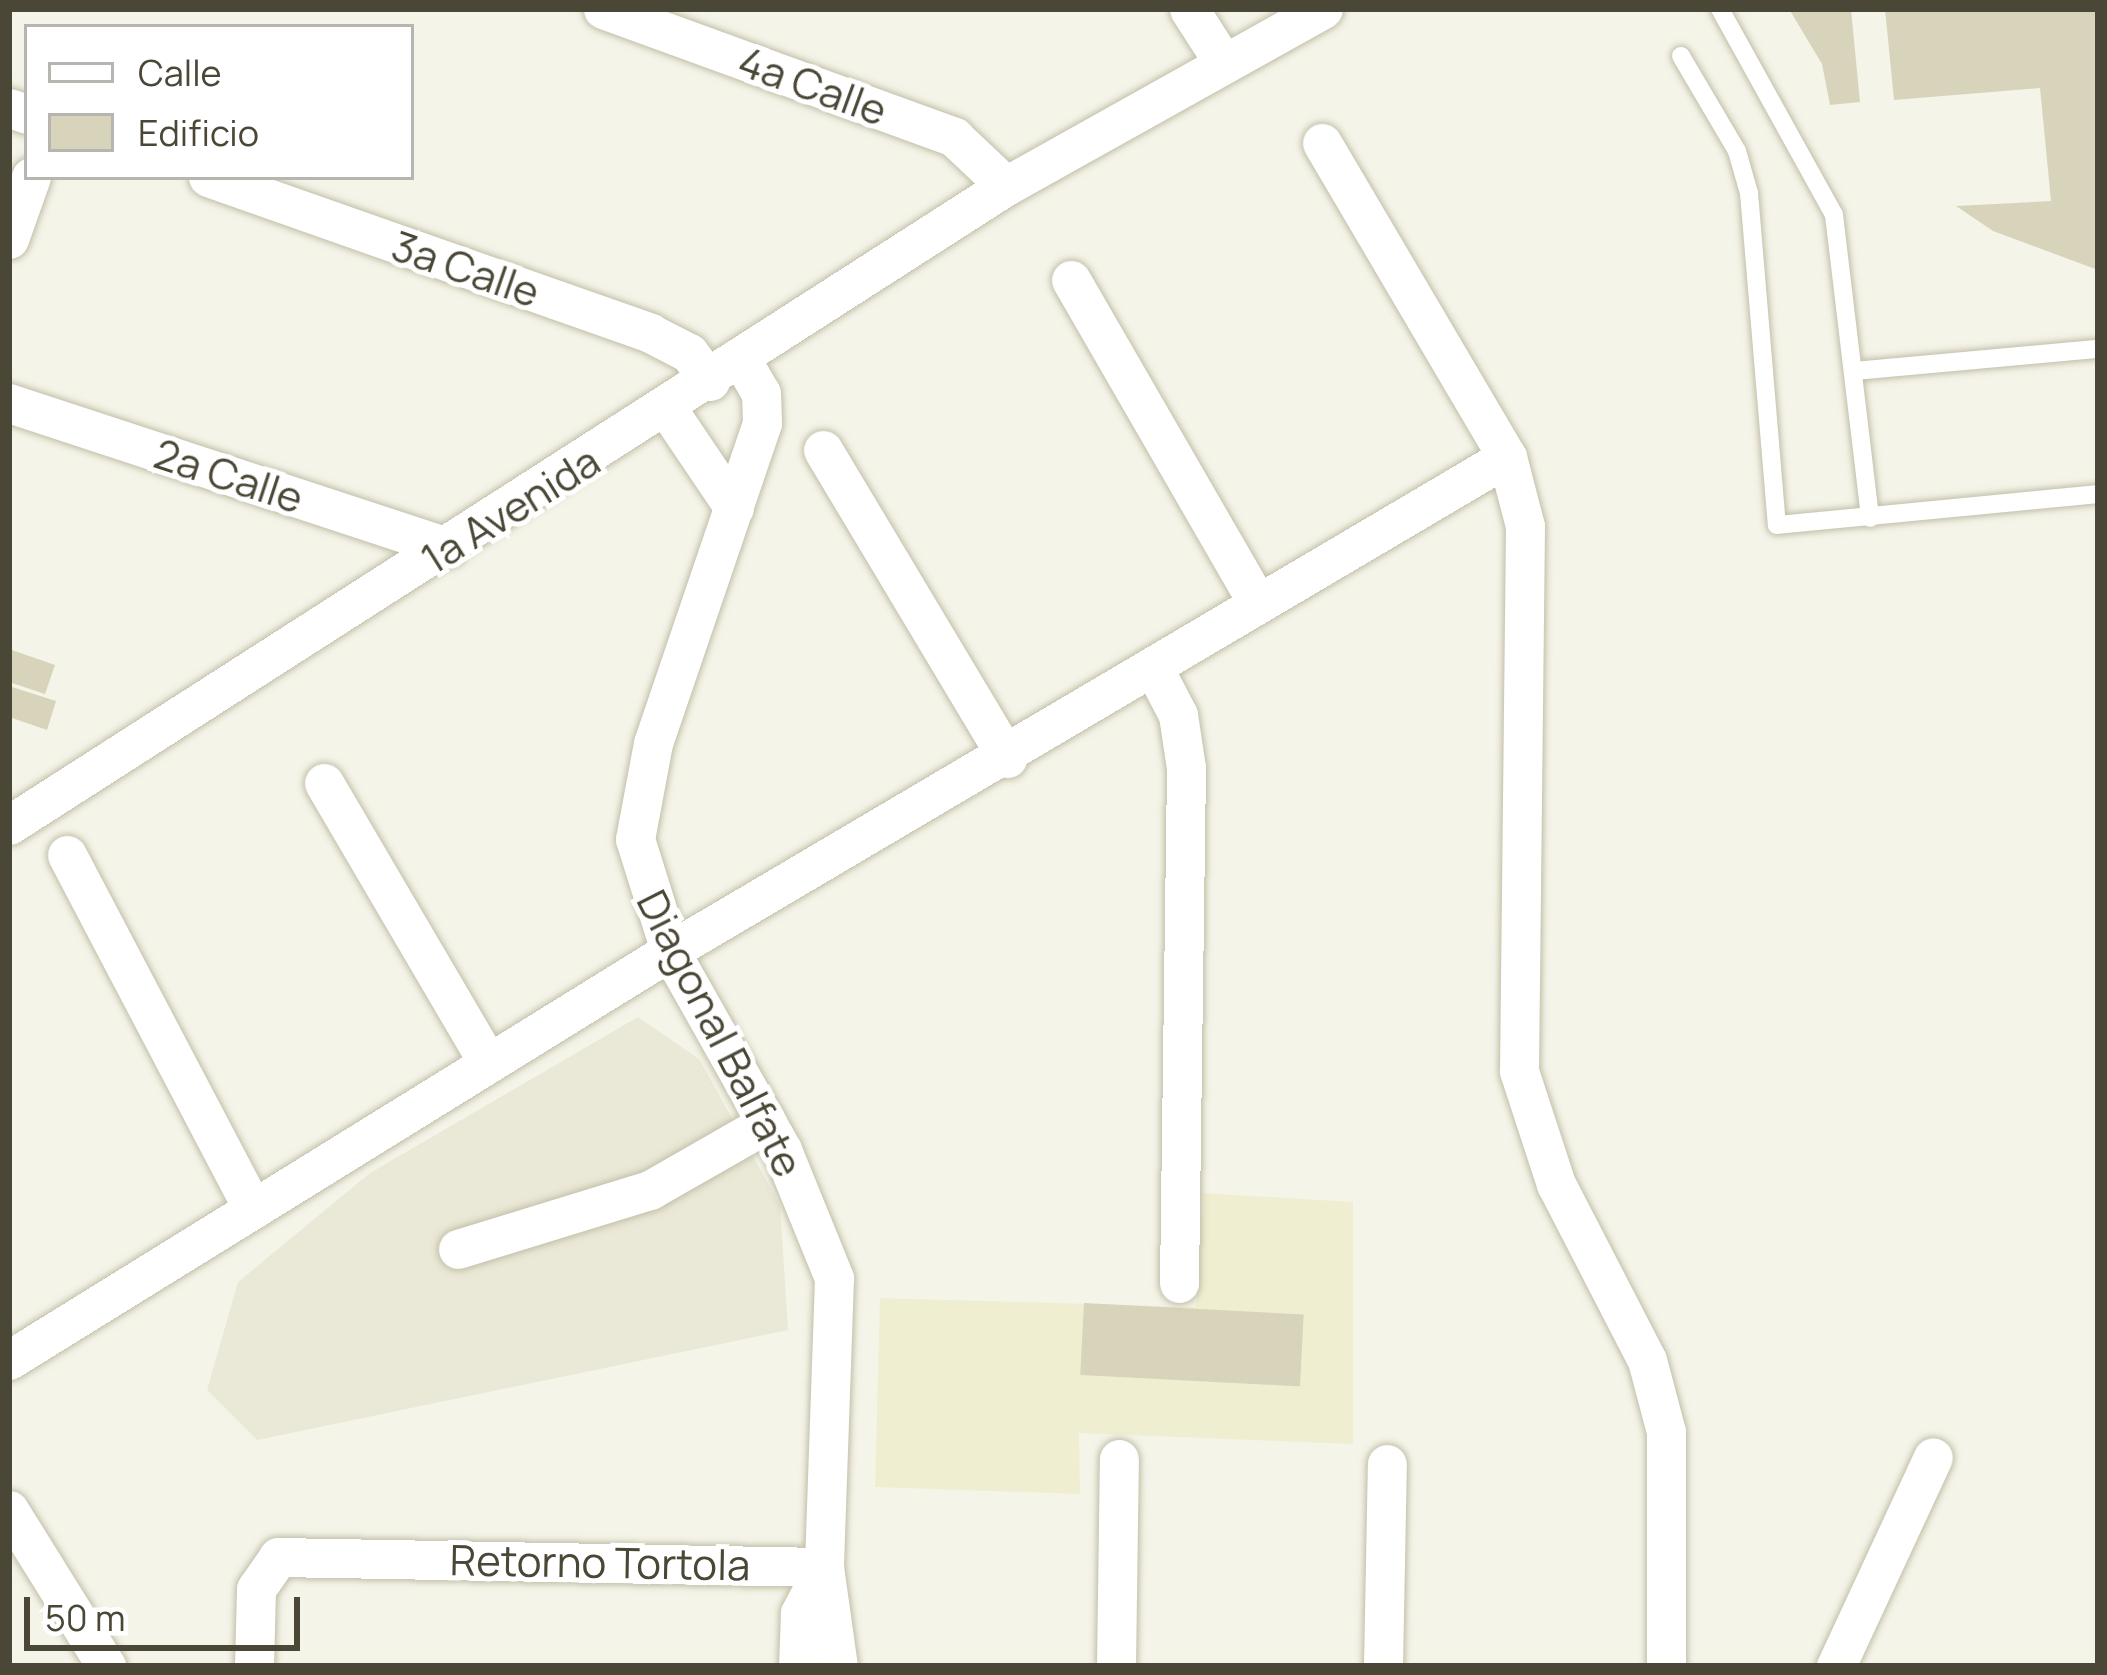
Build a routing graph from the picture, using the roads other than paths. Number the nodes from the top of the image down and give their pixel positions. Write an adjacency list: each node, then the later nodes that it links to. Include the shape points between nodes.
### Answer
1 (603, 9): 10 (street, 4a Calle, via 954,136)
2 (1190, 9): 6 (street)
3 (1323, 9): 6 (street, 1a Avenida)
4 (1720, 9): 15 (lane, via 1822,180)
5 (1681, 56): 22 (lane, via 1737,151 1749,193 1777,525)
6 (1223, 62): 10 (street, 1a Avenida)
7 (1322, 142): 19 (street)
8 (30, 180): 11 (street)
9 (216, 180): 14 (street, 3a Calle, via 650,333)
10 (1006, 186): 14 (street, 1a Avenida)
11 (9, 238)
12 (1071, 280): 24 (street)
13 (2098, 349): 15 (lane)
14 (725, 370): 17 (street, 1a Avenida); 21 (street, Diagonal Balfate, via 764,409)
15 (1855, 371): 22 (lane)
16 (9, 403): 23 (street, 2a Calle)
17 (668, 410): 21 (street); 23 (street, 1a Avenida)
18 (823, 450): 26 (street)
19 (1508, 458): 24 (street); 48 (street, via 1529,593 1519,1071 1556,1184 1647,1360 1666,1432)
20 (2098, 494): 22 (lane)
21 (734, 508): 30 (street, Diagonal Balfate, via 640,797 640,875)
22 (1870, 518)
23 (448, 547): 28 (street, 1a Avenida)
24 (1257, 602): 25 (street)
25 (1154, 669): 26 (street); 35 (street, via 1178,716 1186,768)
26 (1007, 758): 30 (street)
27 (324, 783): 31 (street)
28 (14, 817)
29 (67, 855): 33 (street)
30 (670, 951): 31 (street); 32 (street, Diagonal Balfate)
31 (488, 1064): 33 (street)
32 (767, 1124): 34 (street, via 650,1190); 41 (street, Diagonal Balfate, via 834,1278)
33 (253, 1209): 36 (street)
34 (458, 1249)
35 (1179, 1283)
36 (9, 1360)
37 (1934, 1457): 49 (street)
38 (1119, 1459): 46 (street)
39 (1387, 1464): 47 (street)
40 (9, 1510): 42 (street)
41 (824, 1567): 43 (street, Retorno Tortola, via 278,1557 256,1589); 44 (street, Diagonal Balfate, via 800,1612); 45 (street, Diagonal Balfate)
42 (106, 1666)
43 (254, 1666)
44 (799, 1666)
45 (838, 1666)
46 (1116, 1666)
47 (1383, 1666)
48 (1666, 1666)
49 (1836, 1666)

